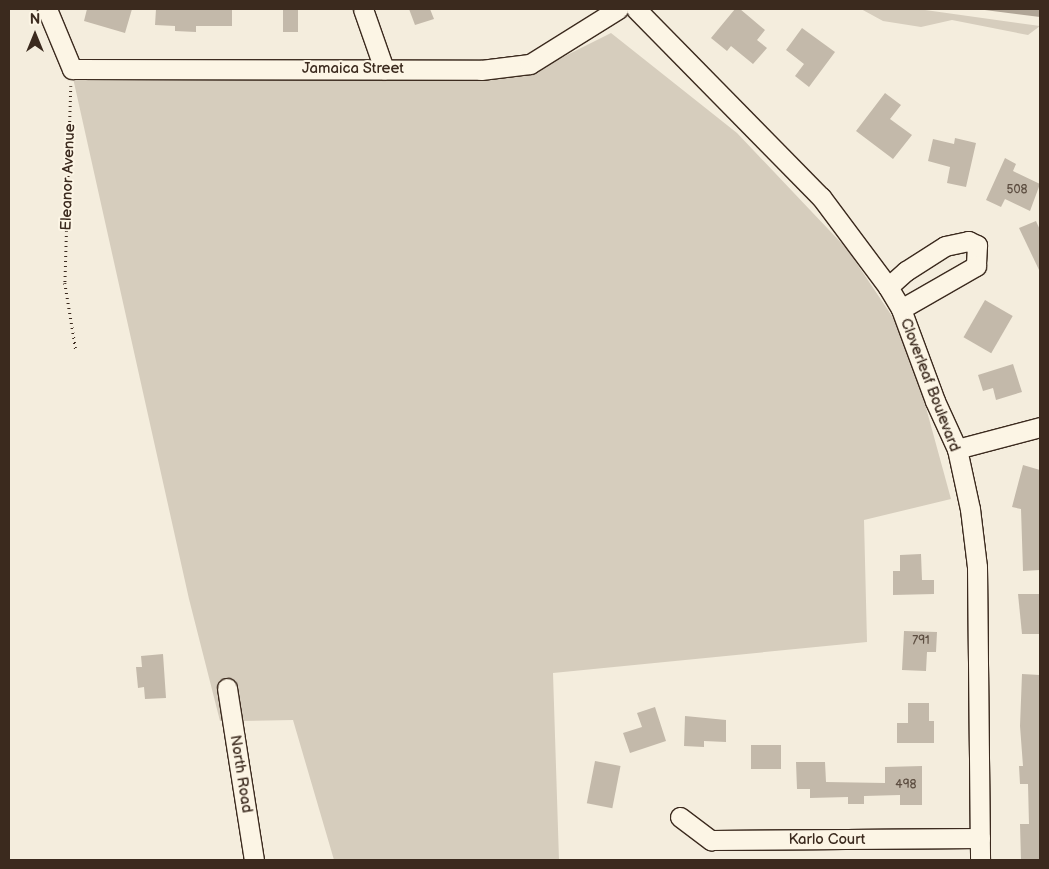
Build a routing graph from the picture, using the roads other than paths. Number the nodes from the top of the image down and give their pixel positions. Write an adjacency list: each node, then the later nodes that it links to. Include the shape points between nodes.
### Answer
1 (47, 9): 5 (street, Jamaica Street, via 72,69)
2 (363, 9): 5 (street)
3 (618, 9): 5 (street, Jamaica Street, via 530,64 480,70)
4 (636, 9): 6 (street, Cloverleaf Boulevard, via 821,197)
5 (384, 69)
6 (888, 287): 7 (street, Cloverleaf Boulevard); 7 (street, via 945,246 968,241 977,245 976,266)
7 (901, 309): 9 (street, Cloverleaf Boulevard, via 931,392)
8 (1040, 427): 9 (street)
9 (957, 449): 12 (street, Cloverleaf Boulevard, via 970,509 977,566)
10 (227, 688): 13 (street, North Road)
11 (680, 818): 12 (street, Karlo Court, via 711,840)
12 (980, 838): 14 (street, Cloverleaf Boulevard)
13 (254, 860)
14 (980, 860)

